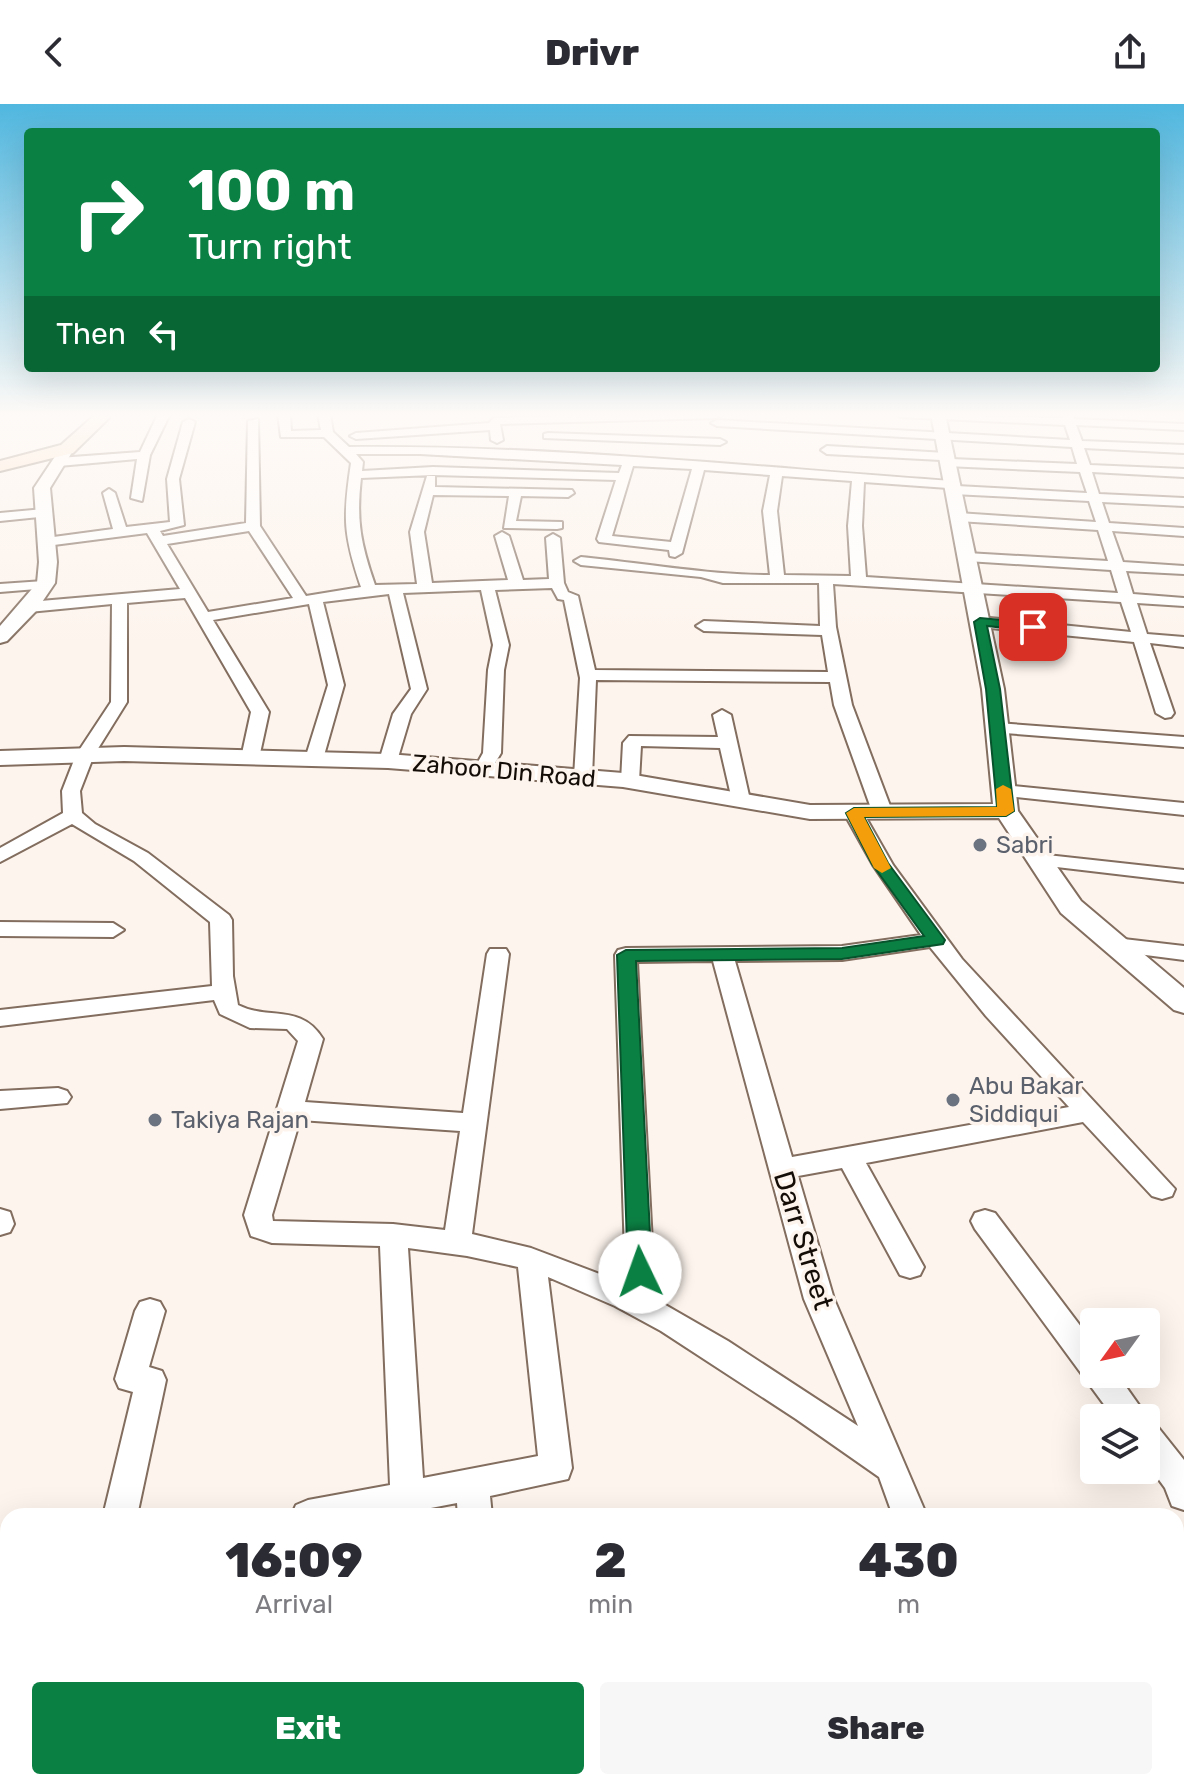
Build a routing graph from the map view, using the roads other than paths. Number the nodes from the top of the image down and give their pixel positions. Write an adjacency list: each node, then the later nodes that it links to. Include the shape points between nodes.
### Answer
1 (516, 492): 38 (street, via 509,525 555,532)
2 (42, 493): 21 (street)
3 (109, 493): 26 (street)
4 (138, 493): 19 (street)
5 (174, 493): 28 (street, via 177,525)
6 (253, 493): 24 (street)
7 (353, 493): 46 (street, via 350,515 355,549)
8 (428, 493): 44 (street, via 417,532)
9 (549, 493): 10 (street)
10 (568, 493)
11 (619, 493): 12 (street, via 604,539 676,550)
12 (692, 493)
13 (771, 493): 35 (street, via 769,526)
14 (857, 493): 37 (street)
15 (953, 493): 23 (street)
16 (1032, 493): 18 (street)
17 (1093, 493): 18 (street)
18 (1094, 497): 20 (street); 25 (street)
19 (137, 498)
20 (1184, 502)
21 (44, 513): 22 (street); 30 (street)
22 (0, 517)
23 (958, 517): 25 (street); 31 (street)
24 (253, 526): 28 (street); 50 (street)
25 (1104, 528): 27 (street); 33 (street)
26 (121, 532): 28 (street); 30 (street)
27 (1184, 532)
28 (155, 535): 47 (street)
29 (502, 536): 40 (street)
30 (46, 542): 39 (street)
31 (967, 557): 33 (street); 42 (street)
32 (581, 561): 35 (street, via 723,579)
33 (1117, 566): 34 (street); 49 (street)
34 (1184, 570)
35 (778, 579): 36 (street)
36 (826, 579): 37 (street); 56 (street)
37 (859, 581): 42 (street)
38 (557, 583): 40 (street); 60 (street, via 563,596 571,596)
39 (44, 585): 43 (street); 52 (street)
40 (517, 585): 41 (street)
41 (487, 586): 44 (street); 72 (street, via 501,645 492,753)
42 (973, 587): 49 (street); 54 (street)
43 (0, 588)
44 (425, 588): 45 (street)
45 (395, 589): 46 (street); 71 (street, via 419,689 402,714)
46 (369, 590): 50 (street)
47 (190, 593): 48 (street); 53 (street)
48 (120, 599): 52 (street); 67 (street, via 119,702)
49 (1128, 599): 51 (street); 58 (street)
50 (309, 600): 53 (street); 70 (street, via 336,685)
51 (1184, 602)
52 (29, 607): 57 (street)
53 (204, 617): 69 (street, via 260,712)
54 (980, 622): 58 (street); 64 (street)
55 (704, 626): 56 (street)
56 (829, 631): 61 (street)
57 (0, 637)
58 (1140, 637): 59 (street); 62 (street)
59 (1184, 642)
60 (588, 675): 61 (street); 73 (street)
61 (837, 677): 78 (street)
62 (1165, 713)
63 (722, 715): 66 (street)
64 (997, 728): 65 (street); 76 (street)
65 (1184, 742)
66 (728, 743): 74 (street, via 635,740); 75 (street)
67 (85, 755): 68 (street, Zahoor Din Road); 69 (street, Zahoor Din Road); 80 (street, via 71,791)
68 (0, 758)
69 (250, 758): 70 (street, Zahoor Din Road)
70 (314, 759): 71 (street, Zahoor Din Road)
71 (388, 761): 72 (street, Zahoor Din Road)
72 (483, 769): 73 (street, Zahoor Din Road)
73 (583, 777): 74 (street, Zahoor Din Road)
74 (630, 781): 75 (street, Zahoor Din Road)
75 (741, 800): 79 (street, Zahoor Din Road, via 810,812)
76 (1005, 801): 77 (street); 78 (street, Zahoor Din Road); 82 (street)
77 (1184, 809)
78 (882, 811): 79 (street, Zahoor Din Road)
79 (854, 813): 86 (street, via 880,864)
80 (73, 815): 81 (street); 91 (street, via 141,857 221,920)
81 (0, 856)
82 (1038, 860): 83 (street); 87 (street, via 1071,907)
83 (1184, 876)
84 (0, 929): 85 (street)
85 (113, 930)
86 (936, 940): 90 (street, via 842,953); 97 (street)
87 (1115, 945): 88 (street); 92 (street)
88 (1184, 953)
89 (498, 954): 98 (street)
90 (722, 955): 100 (street, Darr Street); 107 (street, via 626,955)
91 (222, 992): 93 (street); 96 (street, via 228,1009 250,1020 293,1022 311,1039)
92 (1184, 1003)
93 (0, 1018)
94 (58, 1097): 95 (street)
95 (0, 1100)
96 (291, 1110): 98 (street); 103 (street, via 258,1215 261,1228)
97 (1090, 1112): 99 (street); 101 (street)
98 (474, 1123): 104 (street)
99 (849, 1157): 100 (street); 106 (street)
100 (782, 1169): 111 (street, Darr Street, via 819,1299)
101 (1162, 1189)
102 (985, 1221): 109 (street)
103 (393, 1235): 104 (street); 113 (street)
104 (457, 1243): 105 (street)
105 (531, 1259): 107 (street); 114 (street, via 556,1468)
106 (910, 1267)
107 (641, 1303): 111 (street)
108 (150, 1311): 115 (street, via 130,1379 151,1380)
109 (1080, 1348)
110 (1160, 1455): 112 (street)
111 (892, 1467): 117 (street, Darr Street)
112 (1184, 1495)
113 (407, 1496): 114 (street); 116 (street)
114 (473, 1500)
115 (122, 1508)
116 (348, 1508)
117 (907, 1508)

